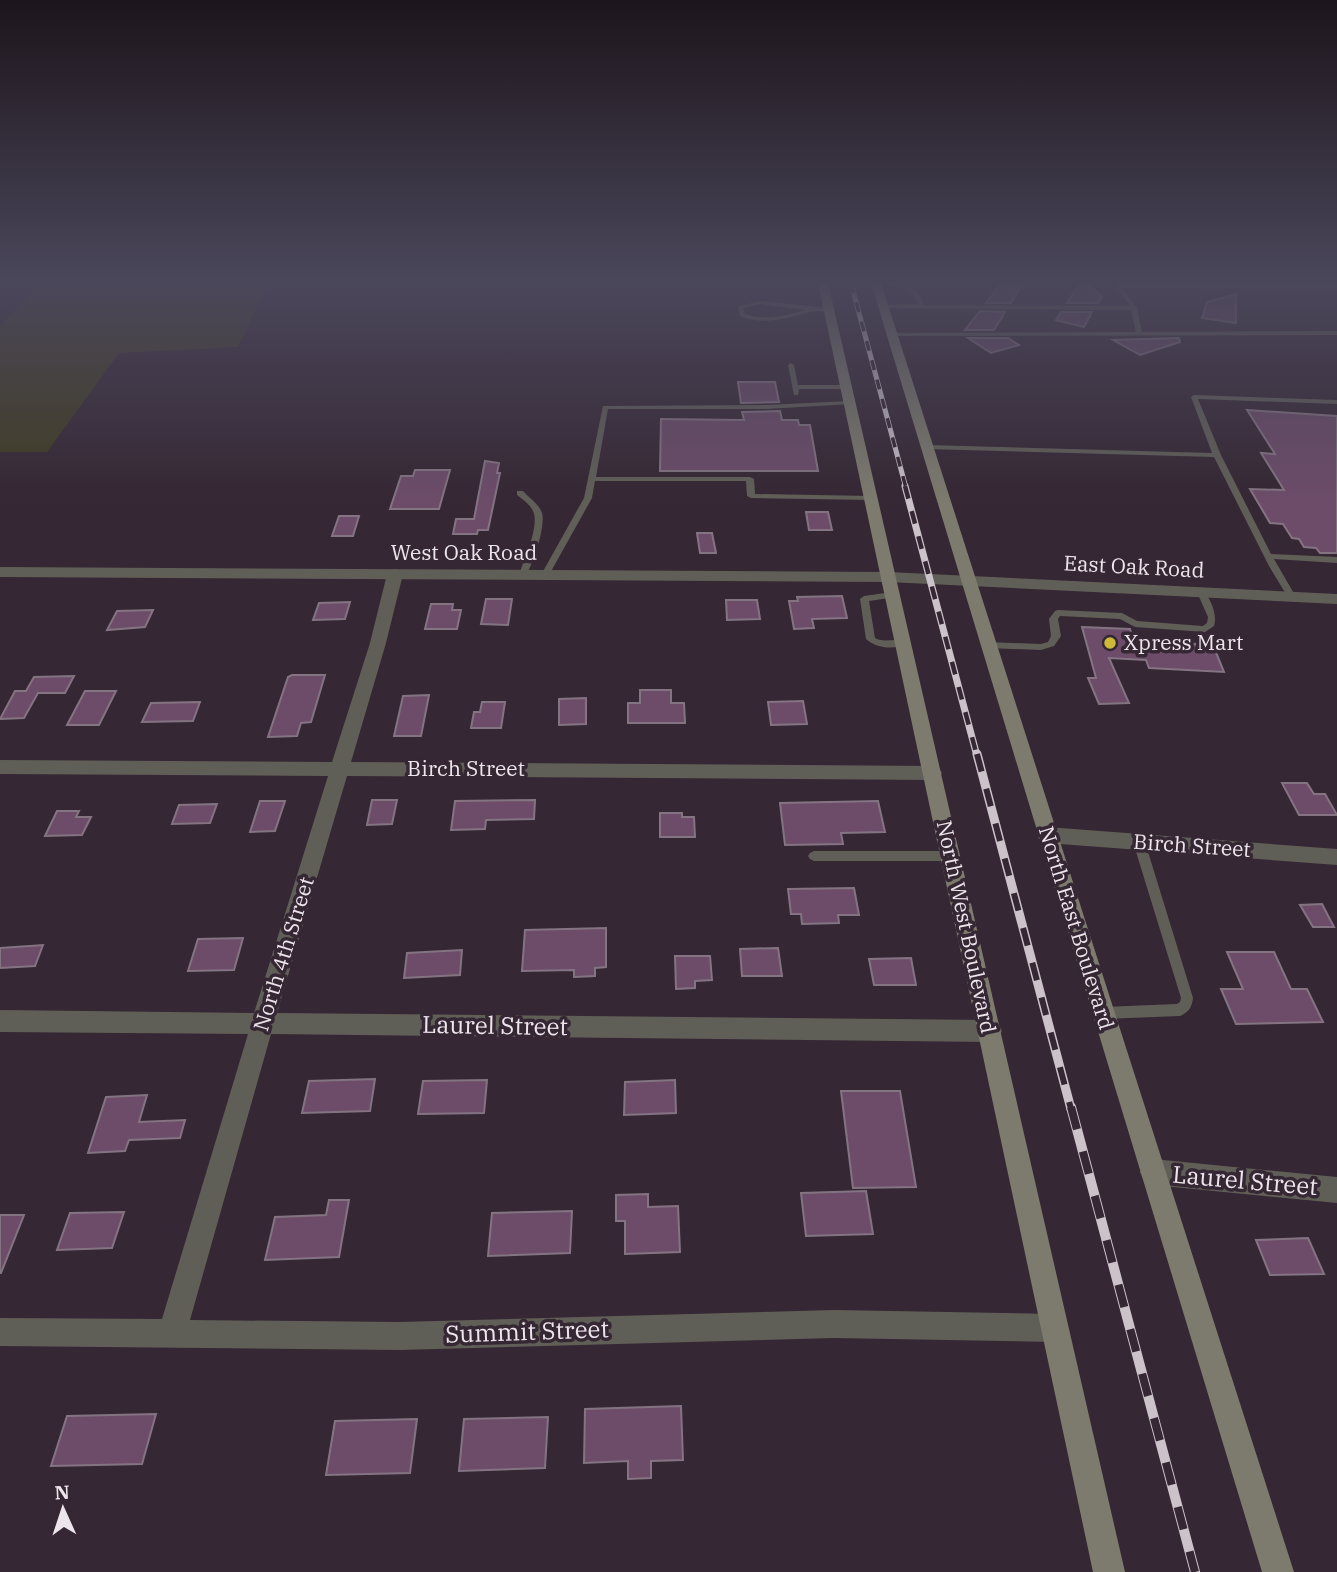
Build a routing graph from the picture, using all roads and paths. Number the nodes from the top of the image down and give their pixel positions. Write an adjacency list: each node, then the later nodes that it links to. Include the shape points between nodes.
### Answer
1 (835, 356): 5 (main road, North West Boulevard)
2 (898, 356): 8 (main road, North East Boulevard)
3 (791, 365): 4 (lane)
4 (795, 387): 5 (lane); 7 (lane)
5 (848, 395): 7 (lane); 12 (main road, North West Boulevard)
6 (1337, 402): 9 (lane, via 1194,397)
7 (798, 404): 10 (lane, via 605,407)
8 (927, 447): 9 (lane); 20 (main road, North East Boulevard)
9 (1217, 455): 13 (lane)
10 (591, 479): 12 (lane, via 750,479 751,496); 18 (lane, via 588,498)
11 (520, 494): 17 (lane, via 538,514)
12 (870, 498): 21 (main road, North West Boulevard)
13 (1268, 556): 14 (lane); 23 (lane)
14 (1337, 560)
15 (0, 572): 16 (street, West Oak Road)
16 (395, 574): 17 (street, West Oak Road); 28 (street, North 4th Street)
17 (523, 575): 18 (street, West Oak Road)
18 (545, 575): 21 (street, West Oak Road)
19 (929, 578): 20 (street, East Oak Road); 21 (street, West Oak Road)
20 (968, 580): 22 (street, East Oak Road); 26 (main road, North East Boulevard)
21 (890, 586): 25 (main road, North West Boulevard); 25 (lane, via 864,598 871,639 879,644)
22 (1201, 592): 23 (street, East Oak Road); 26 (lane, via 1212,617 1205,629 1135,624 1122,616 1058,613 1053,619 1056,636 1051,644)
23 (1292, 597): 24 (street, East Oak Road)
24 (1337, 599)
25 (903, 643): 29 (main road, North West Boulevard)
26 (988, 645): 30 (main road, North East Boulevard)
27 (0, 767): 28 (street, Birch Street)
28 (340, 769): 29 (street, Birch Street); 37 (street, North 4th Street)
29 (932, 773): 33 (main road, North West Boulevard)
30 (1047, 835): 31 (street, Birch Street); 35 (main road, North East Boulevard)
31 (1139, 842): 34 (street, Birch Street); 35 (lane, via 1186,1005 1180,1010)
32 (814, 856): 33 (lane)
33 (951, 856): 38 (main road, North West Boulevard)
34 (1337, 857)
35 (1103, 1013): 39 (main road, North East Boulevard)
36 (0, 1021): 37 (street, Laurel Street)
37 (263, 1023): 38 (street, Laurel Street); 43 (street, North 4th Street)
38 (989, 1031): 41 (main road, North West Boulevard)
39 (1153, 1172): 40 (street, Laurel Street); 45 (main road, North East Boulevard)
40 (1337, 1189)
41 (1055, 1328): 43 (street, Summit Street, via 834,1324 399,1336); 44 (main road, North West Boulevard)
42 (0, 1332): 43 (street, Summit Street)
43 (172, 1334)
44 (1109, 1572)
45 (1278, 1572)

